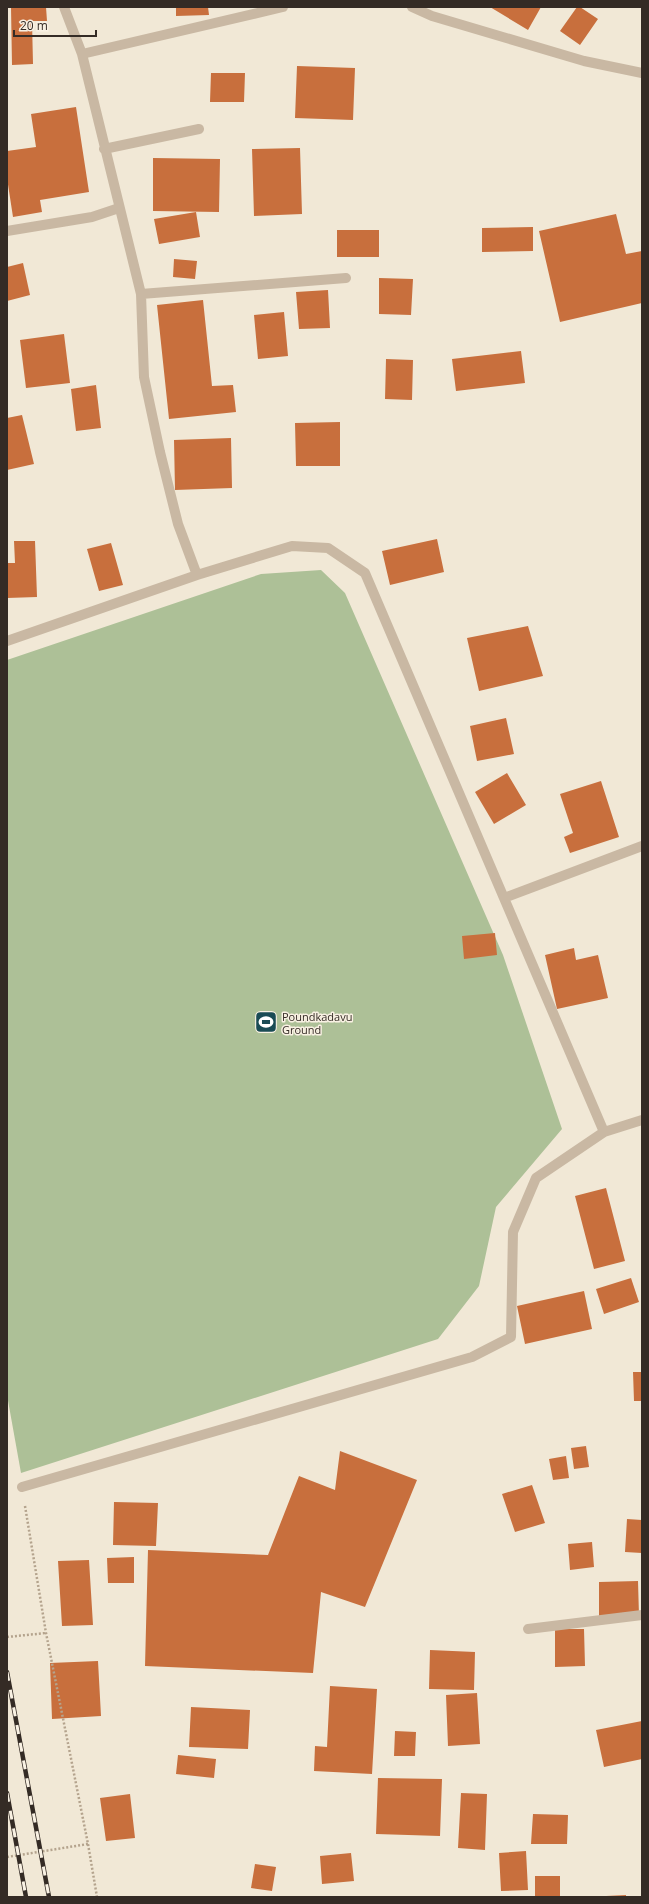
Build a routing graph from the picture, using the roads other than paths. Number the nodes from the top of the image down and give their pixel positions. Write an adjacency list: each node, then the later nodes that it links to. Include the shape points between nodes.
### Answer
1 (64, 7): 4 (street)
2 (283, 7): 4 (street)
3 (412, 7): 5 (street, via 432,16 584,61)
4 (82, 54): 7 (street)
5 (642, 73)
6 (199, 129): 7 (street)
7 (104, 148): 8 (street)
8 (119, 208): 9 (street, via 92,217); 11 (street)
9 (7, 231)
10 (346, 278): 11 (street)
11 (141, 294): 12 (street, via 146,385 178,524)
12 (197, 575): 13 (street); 15 (street, via 292,546 328,548 365,573)
13 (7, 641)
14 (642, 846): 15 (street)
15 (504, 898): 17 (street)
16 (642, 1120): 17 (street)
17 (604, 1132): 18 (street, via 536,1178 513,1232 511,1337 472,1357)
18 (22, 1487)
19 (642, 1615): 20 (street)
20 (528, 1628)

